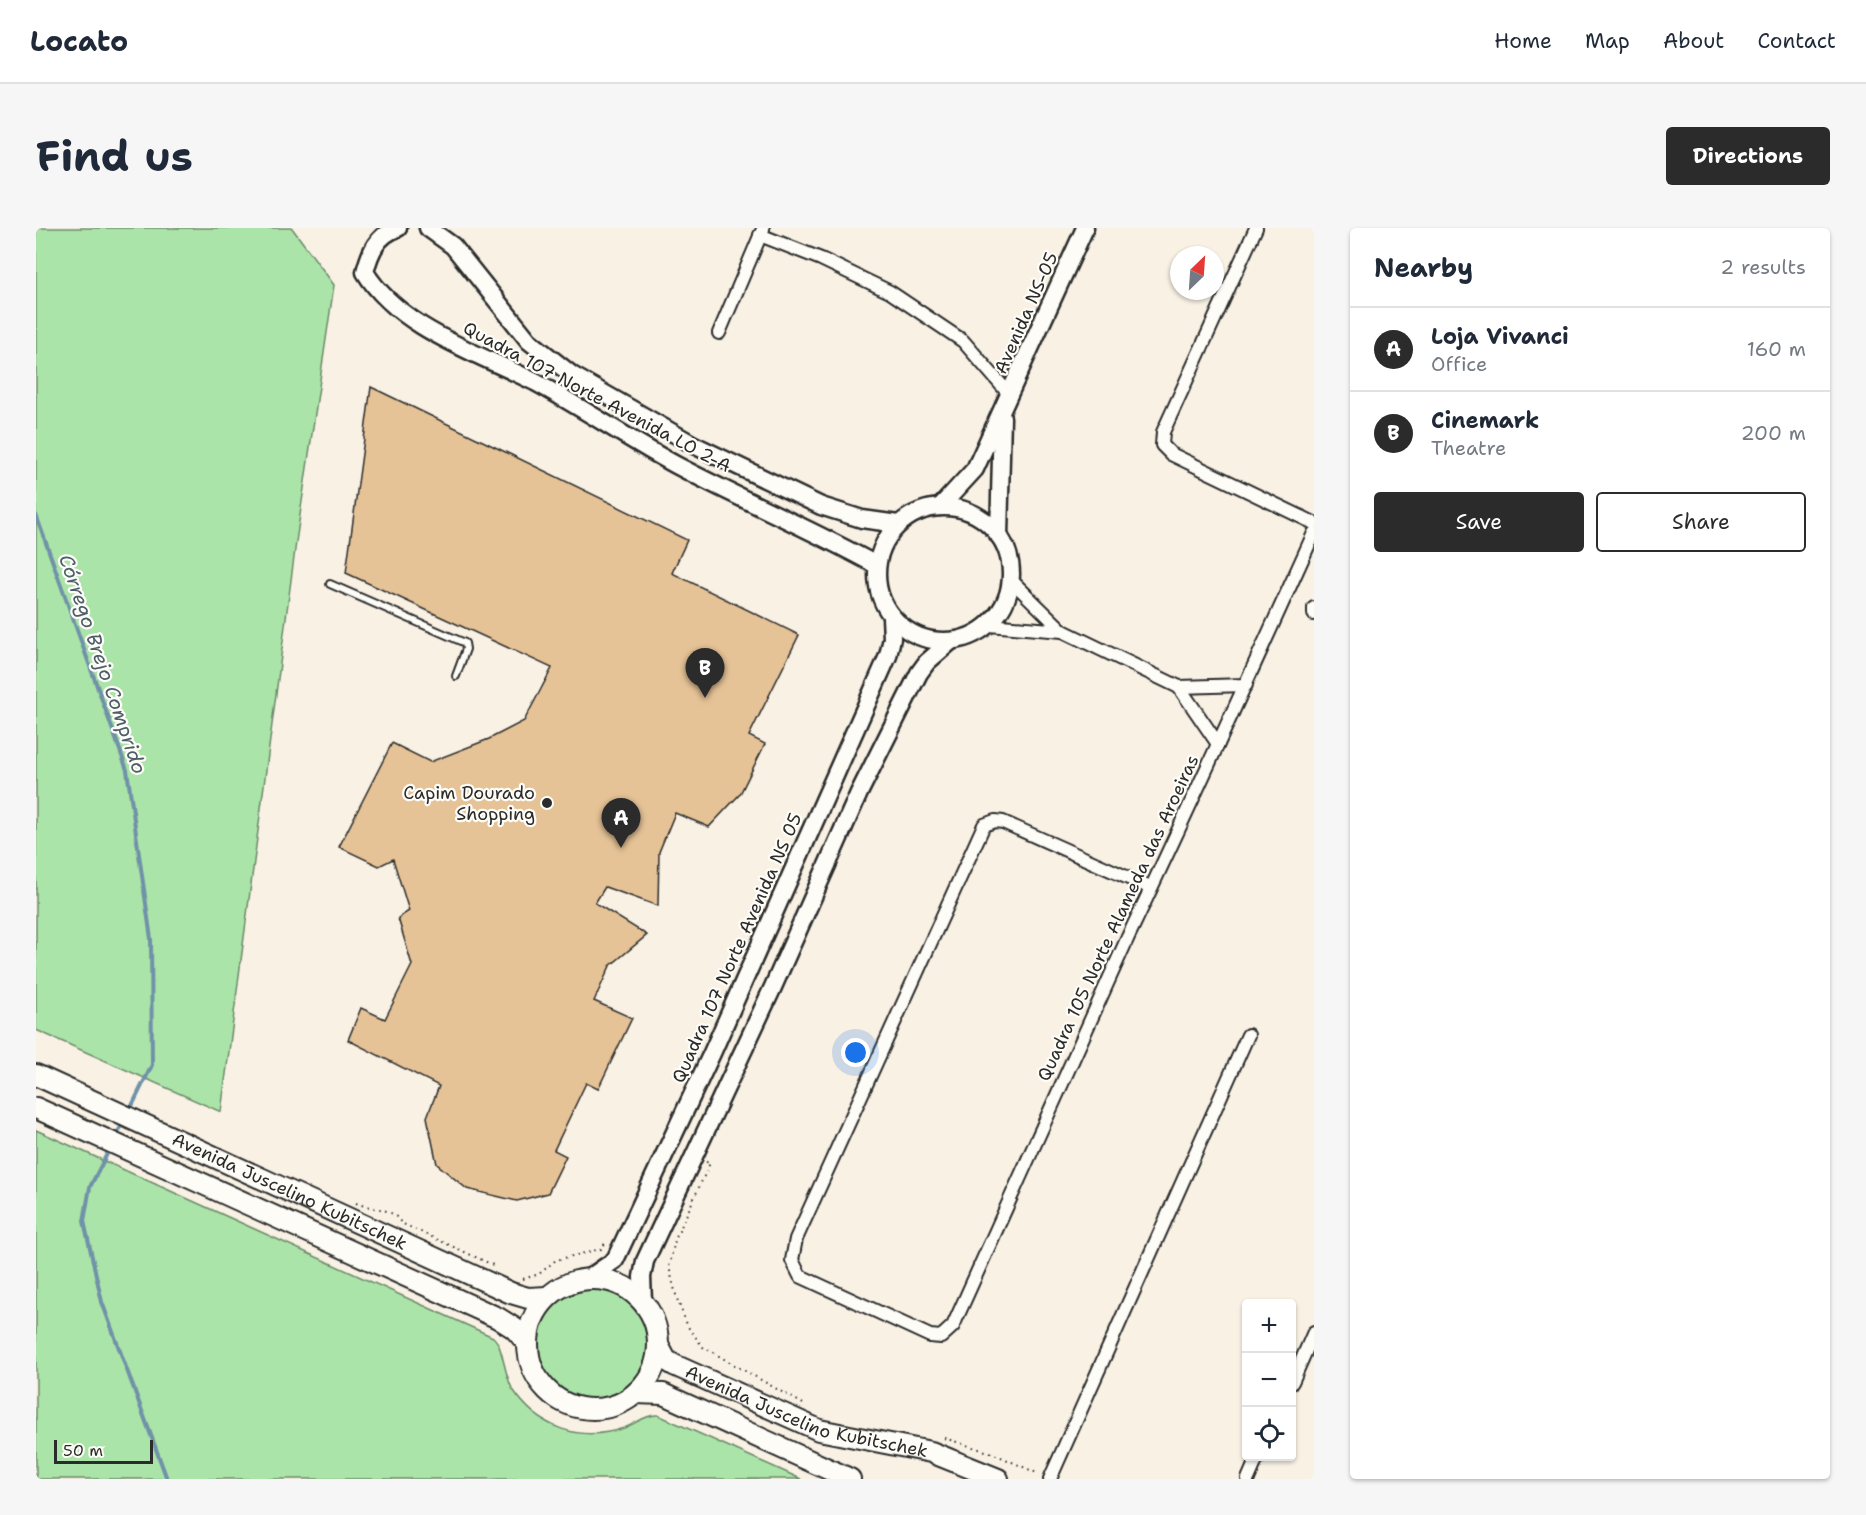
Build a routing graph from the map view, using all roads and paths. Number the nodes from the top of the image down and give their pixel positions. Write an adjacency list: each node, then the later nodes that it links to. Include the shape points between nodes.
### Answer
1 (428, 228): 11 (street, Quadra 107 Norte Avenida LO 2-A, via 453,246 529,341 572,375 694,445 821,506 862,519)
2 (1085, 228): 7 (street, Avenida NS-05)
3 (1256, 228): 10 (street, via 1163,432 1162,446 1171,454)
4 (390, 229): 14 (street, Quadra 107 Norte Avenida LO 2-A, via 371,251 366,272 377,291 401,313 536,383 678,465)
5 (762, 232): 6 (street); 7 (street, via 890,292 963,341)
6 (719, 333)
7 (1010, 395): 8 (street, Avenida NS-05)
8 (1002, 414): 9 (street, via 975,469); 13 (street)
9 (940, 507): 11 (street, via 917,512); 13 (street, via 963,509 983,520)
10 (1314, 523)
11 (898, 524): 14 (street, via 883,543)
12 (1314, 533): 24 (street, Quadra 105 Norte Alameda das Aroeiras)
13 (999, 536): 15 (street, via 1009,557)
14 (876, 565): 19 (street, via 881,601)
15 (1011, 580): 20 (street, via 1008,597); 21 (street)
16 (330, 584): 23 (lane, via 465,643)
17 (1314, 608): 18 (street)
18 (1314, 614)
19 (891, 617): 22 (street, via 917,637); 35 (street, Quadra 107 Norte Avenida NS 05, via 888,656 707,1064 615,1260)
20 (989, 625): 21 (street); 22 (street, via 971,637)
21 (1064, 631): 25 (street)
22 (950, 642): 31 (street, via 919,673 859,793)
23 (456, 676)
24 (1246, 685): 25 (street); 26 (street, Quadra 105 Norte Alameda das Aroeiras)
25 (1179, 687): 26 (street)
26 (1218, 744): 27 (street, Quadra 105 Norte Alameda das Aroeiras)
27 (1151, 888): 27 (street, Quadra 105 Norte Alameda das Aroeiras, via 957,1319 945,1335 930,1336 806,1280 795,1271 792,1252 984,825 995,820 1004,822)
28 (1248, 1035): 49 (street)
29 (36, 1075): 37 (main road, Avenida Juscelino Kubitschek, via 511,1293 528,1298)
30 (36, 1108): 40 (main road, Avenida Juscelino Kubitschek, via 498,1318)
31 (694, 1155): 38 (street, via 645,1261); 44 (path, via 710,1163 675,1240 669,1267 688,1327 703,1347)
32 (347, 1198): 34 (path, via 368,1208 379,1207 396,1215 401,1223)
33 (609, 1239): 36 (path, via 602,1248 556,1260 539,1274)
34 (502, 1269)
35 (589, 1278): 37 (main road, via 566,1284); 38 (main road, via 620,1284)
36 (523, 1279)
37 (547, 1297): 40 (main road, via 533,1316)
38 (644, 1302): 41 (main road, via 655,1324)
39 (1314, 1332): 42 (street)
40 (527, 1343): 43 (main road, via 530,1363 539,1380 566,1403 604,1408)
41 (658, 1346): 43 (main road, via 652,1373); 48 (main road, Avenida Juscelino Kubitschek, via 674,1365 819,1430 930,1452)
42 (1296, 1373)
43 (636, 1393): 47 (main road, Avenida Juscelino Kubitschek, via 667,1396)
44 (808, 1406)
45 (941, 1438): 49 (path, via 992,1453)
46 (1256, 1461): 50 (street)
47 (850, 1479)
48 (998, 1479)
49 (1050, 1479)
50 (1248, 1479)

